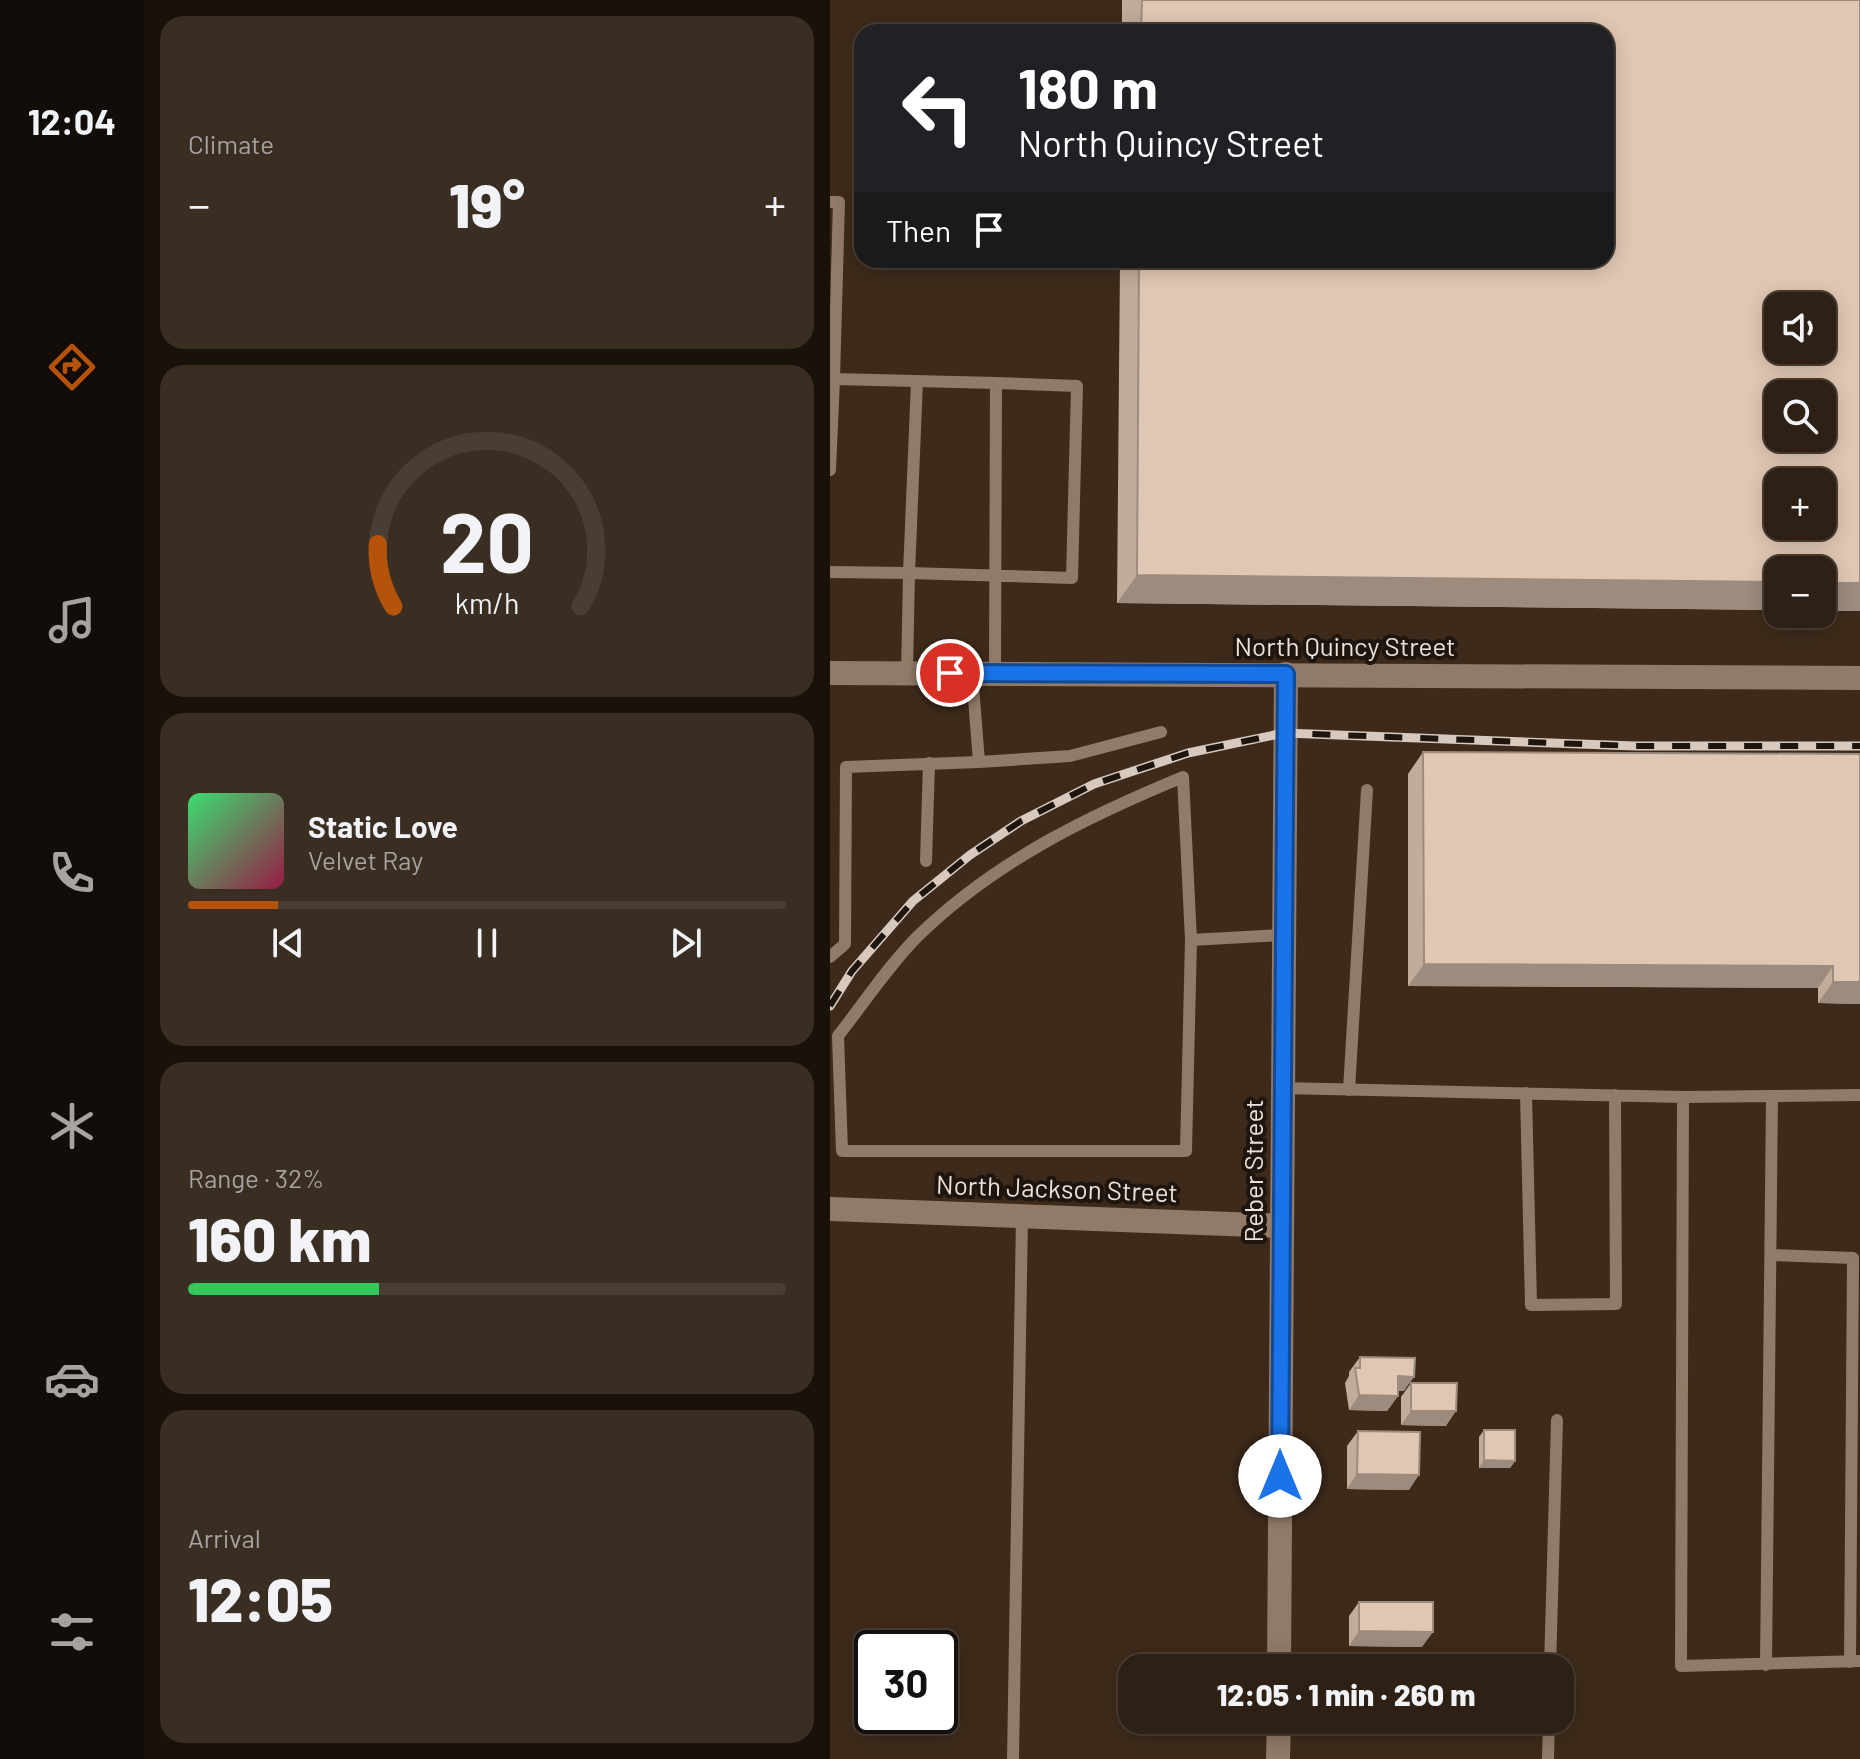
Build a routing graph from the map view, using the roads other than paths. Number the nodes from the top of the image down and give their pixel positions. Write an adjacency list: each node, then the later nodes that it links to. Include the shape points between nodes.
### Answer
1 (830, 202): 2 (lane, via 839,202)
2 (834, 379): 3 (lane); 5 (lane)
3 (917, 382): 4 (lane); 7 (lane)
4 (996, 383): 8 (lane); 8 (lane, via 1077,386 1072,578)
5 (830, 470)
6 (830, 572): 7 (lane)
7 (909, 573): 8 (lane); 10 (lane)
8 (994, 577): 11 (lane)
9 (830, 673): 10 (street, North Quincy Street)
10 (907, 673): 11 (street, North Quincy Street)
11 (984, 673): 12 (street, North Quincy Street); 15 (lane)
12 (1286, 674): 13 (street, North Quincy Street); 19 (street, Reber Street)
13 (1860, 678)
14 (1161, 732): 15 (lane, via 1070,756)
15 (979, 762): 16 (lane)
16 (929, 763): 18 (lane); 21 (lane, via 846,767 845,944)
17 (1367, 790): 23 (lane)
18 (926, 861)
19 (1283, 935): 20 (lane); 22 (street, Reber Street)
20 (1191, 940): 20 (lane, via 1186,1151 842,1151 838,1036 918,937 1009,861 1101,811 1183,777)
21 (830, 957)
22 (1282, 1088): 23 (lane); 31 (street, Reber Street)
23 (1349, 1090): 24 (lane)
24 (1526, 1093): 25 (lane); 25 (lane, via 1531,1305 1616,1304)
25 (1615, 1095): 28 (lane)
26 (1860, 1095): 27 (lane)
27 (1772, 1096): 28 (lane); 32 (lane)
28 (1683, 1097): 37 (lane, via 1681,1666)
29 (830, 1209): 30 (street, North Jackson Street)
30 (1022, 1216): 31 (street, North Jackson Street); 40 (lane)
31 (1282, 1226): 34 (street, Reber Street)
32 (1771, 1255): 36 (lane, via 1853,1258); 37 (lane)
33 (1557, 1420): 35 (lane)
34 (1279, 1654)
35 (1550, 1654)
36 (1855, 1661): 37 (lane)
37 (1766, 1665)
38 (1279, 1734): 41 (street)
39 (1549, 1734): 42 (lane)
40 (1013, 1759)
41 (1278, 1759)
42 (1548, 1759)

